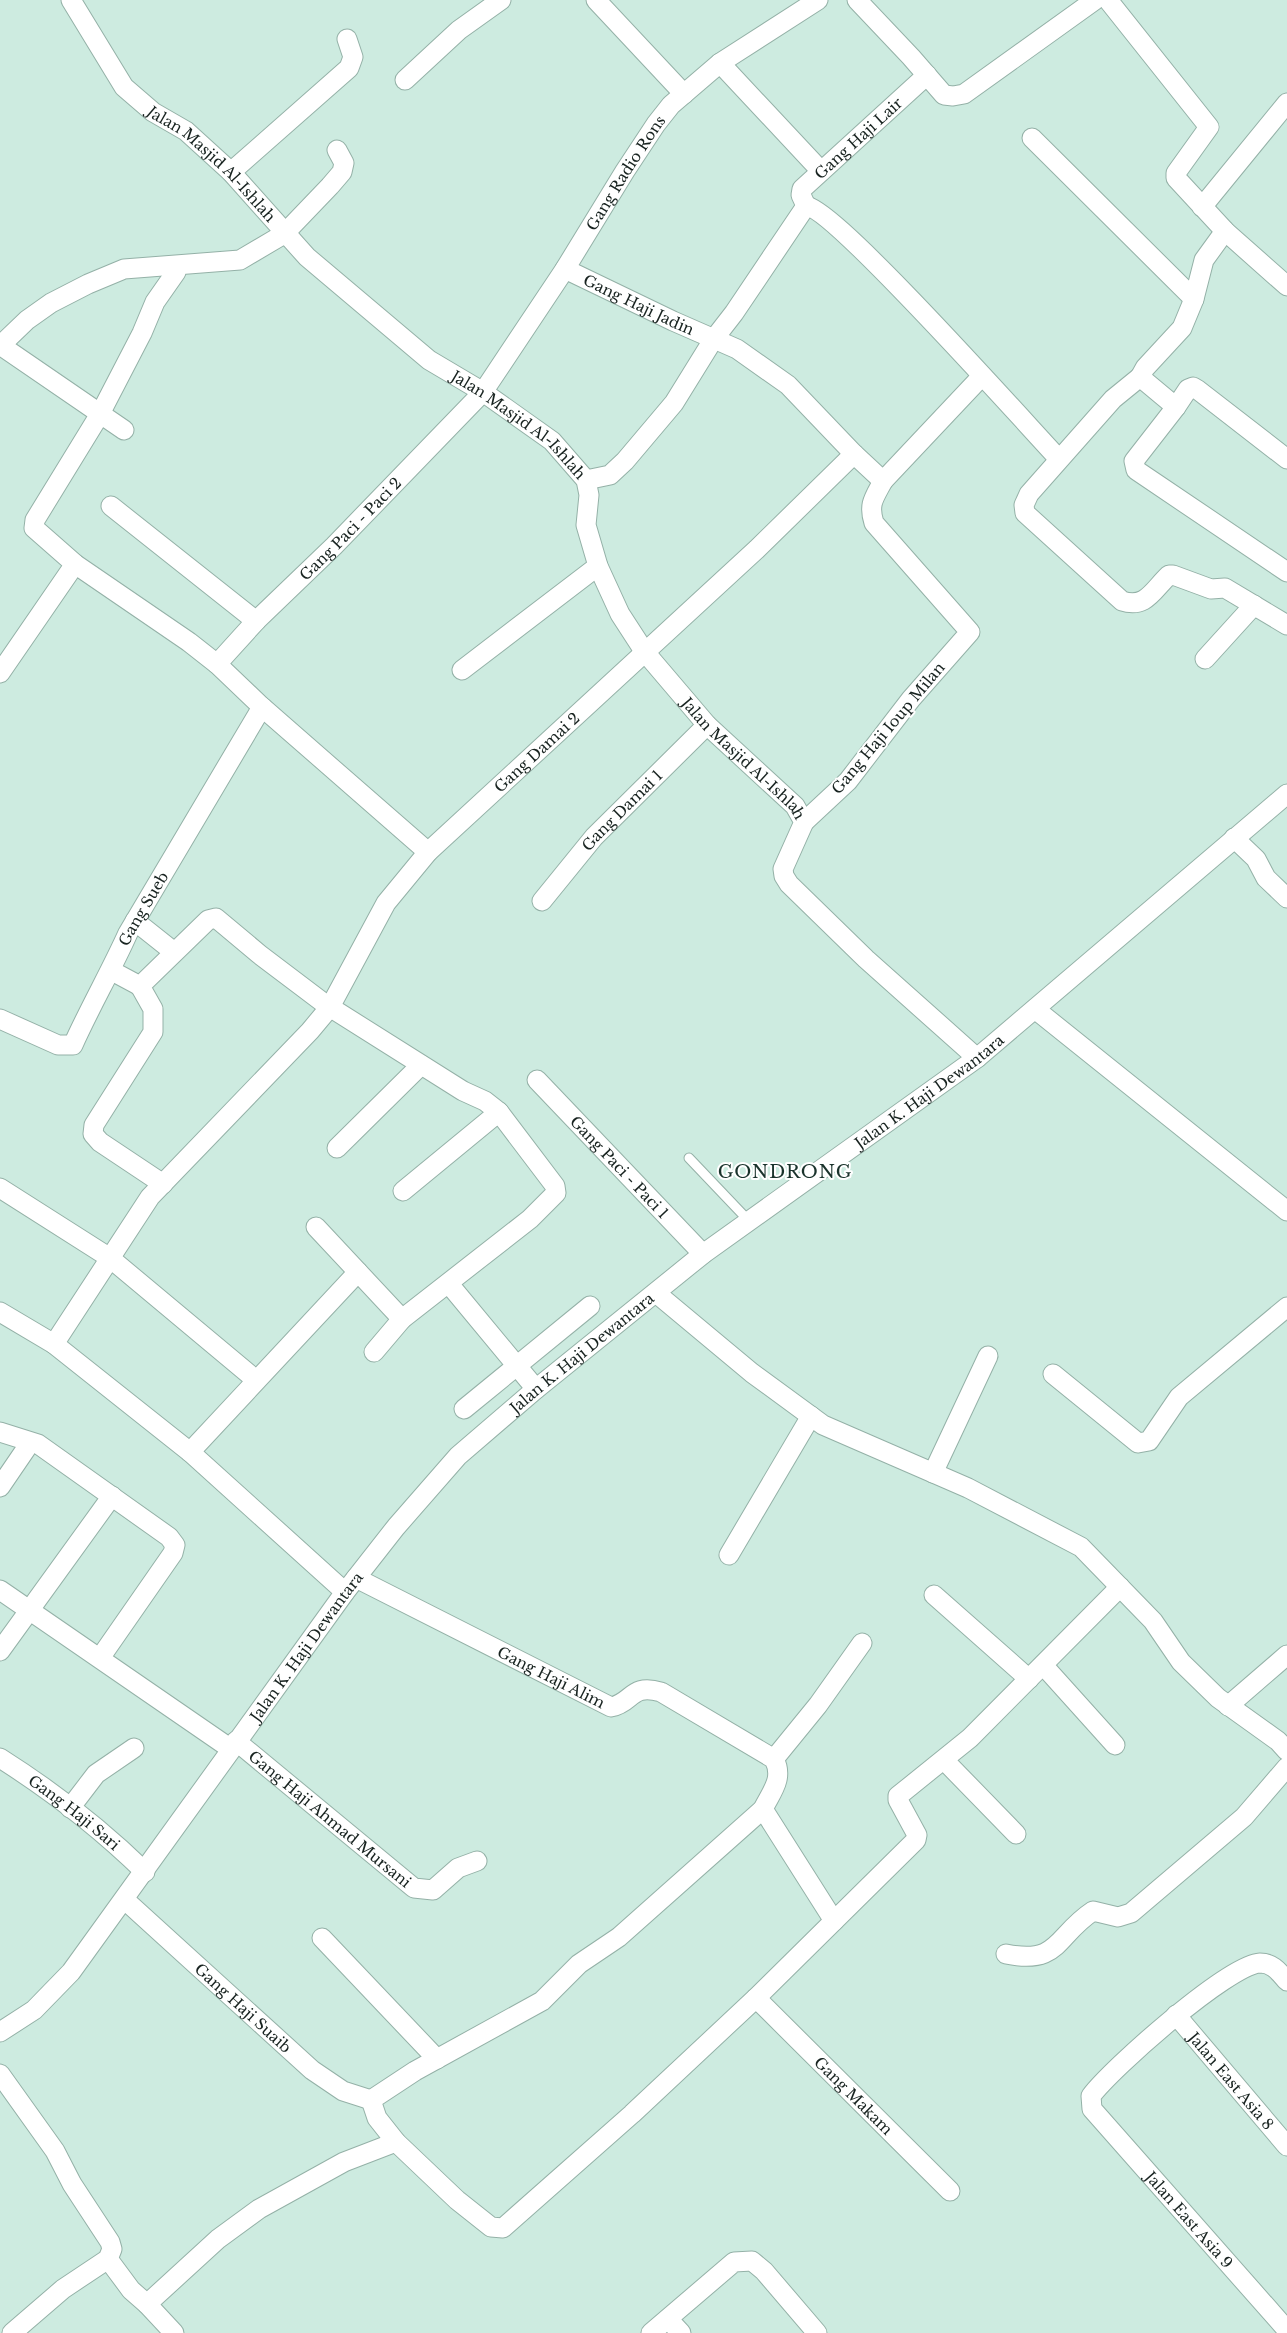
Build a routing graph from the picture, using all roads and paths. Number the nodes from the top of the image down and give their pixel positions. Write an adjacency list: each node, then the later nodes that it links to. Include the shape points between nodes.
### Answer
1 (71, 0): 17 (street, Jalan Masjid Al-Ishlah, via 124,88 153,112 186,131)
2 (501, 0): 11 (street, via 459,30)
3 (596, 0): 12 (street)
4 (818, 0): 9 (street, Gang Radio Rons)
5 (857, 0): 10 (street)
6 (1095, 0): 10 (street, via 964,94 944,95)
7 (1108, 0): 19 (street, via 1209,127 1176,174 1179,182)
8 (347, 39): 17 (street, via 353,57 350,68)
9 (720, 63): 12 (street, Gang Radio Rons); 16 (street)
10 (928, 75): 16 (street, Gang Haji Lair)
11 (405, 80)
12 (684, 94): 22 (street, Gang Radio Rons, via 656,124)
13 (1287, 103): 19 (street)
14 (1032, 138): 25 (street)
15 (337, 150): 21 (street, via 344,163 342,172)
16 (821, 171): 18 (street, Gang Haji Lair, via 802,189 801,196)
17 (231, 172): 21 (street, Jalan Masjid Al-Ishlah)
18 (806, 206): 26 (street); 28 (street, via 836,226 902,290)
19 (1202, 206): 20 (street)
20 (1225, 232): 24 (street); 25 (street, via 1204,260)
21 (284, 234): 27 (street, via 240,260 124,269 51,303); 30 (street, Jalan Masjid Al-Ishlah, via 387,327 429,360)
22 (565, 270): 26 (street, Gang Haji Jadin); 30 (street, Gang Radio Rons)
23 (176, 272): 32 (street, via 155,302)
24 (1287, 286)
25 (1194, 299): 29 (street, via 1182,328)
26 (713, 340): 34 (street, Gang Haji Jadin, via 738,349 788,385); 37 (street, via 674,403 625,462 610,475)
27 (0, 346): 32 (street)
28 (982, 376): 35 (street); 38 (street)
29 (1140, 377): 31 (street); 35 (street, via 1113,399)
30 (483, 392): 37 (street, Jalan Masjid Al-Ishlah, via 552,441); 44 (street, Gang Paci - Paci 2, via 334,546)
31 (1176, 407): 36 (street, via 1188,389 1198,390); 42 (street, via 1134,461 1136,470)
32 (100, 414): 33 (street); 40 (street, via 35,520 34,528 40,535)
33 (124, 430)
34 (854, 454): 38 (street, Gang Haji Jadin); 46 (street, Gang Damai 2, via 757,549)
35 (1059, 459): 43 (street, via 1029,494 1024,504 1025,513 1122,601 1133,605 1141,603 1169,575 1173,575 1211,589 1225,588)
36 (1287, 459)
37 (586, 480): 41 (street, Jalan Masjid Al-Ishlah, via 589,495 586,525)
38 (884, 482): 54 (street, Gang Haji Ioup Milan, via 872,501 870,510 874,523 970,632 911,699 848,781)
39 (111, 506): 44 (street)
40 (75, 564): 48 (street); 50 (street)
41 (598, 566): 46 (street, Jalan Masjid Al-Ishlah, via 620,614); 49 (street)
42 (1287, 572)
43 (1254, 605): 45 (street); 47 (street)
44 (256, 621): 48 (street, Gang Paci - Paci 2)
45 (1287, 625)
46 (644, 651): 52 (street, Jalan Masjid Al-Ishlah); 56 (street, Gang Damai 2)
47 (1204, 659)
48 (217, 664): 51 (street)
49 (462, 670)
50 (0, 673)
51 (262, 707): 56 (street); 59 (street, Gang Sueb)
52 (707, 725): 54 (street, Jalan Masjid Al-Ishlah, via 785,796 801,813); 58 (street, Gang Damai 1, via 594,837)
53 (1287, 794): 55 (street, Jalan K. Haji Dewantara)
54 (804, 822): 66 (street, Jalan Masjid Al-Ishlah, via 783,869 789,884 866,959)
55 (1234, 838): 57 (street, via 1256,859 1266,878); 64 (street, Jalan K. Haji Dewantara)
56 (428, 852): 63 (street, Gang Damai 2, via 386,903)
57 (1287, 898)
58 (542, 901)
59 (135, 921): 60 (street); 61 (street, Gang Sueb)
60 (174, 952): 62 (street); 63 (street, via 208,920 216,918)
61 (112, 971): 62 (street); 65 (street, Gang Sueb, via 72,1045 58,1045)
62 (140, 986): 72 (street, via 153,1009 153,1032 94,1125 93,1134)
63 (330, 1007): 67 (street); 72 (street, Gang Damai 2)
64 (1035, 1009): 66 (street, Jalan K. Haji Dewantara); 75 (street)
65 (0, 1019)
66 (977, 1058): 76 (street, Jalan K. Haji Dewantara)
67 (421, 1065): 69 (street); 70 (street)
68 (537, 1080): 78 (street, Gang Paci - Paci 1)
69 (499, 1112): 74 (street); 81 (street, via 555,1186 556,1193 530,1219)
70 (337, 1148)
71 (689, 1158): 76 (lane)
72 (163, 1184): 79 (street, Gang Damai 2)
73 (0, 1188): 79 (street)
74 (403, 1191)
75 (1287, 1211)
76 (748, 1220): 78 (street, Jalan K. Haji Dewantara)
77 (316, 1227): 80 (street)
78 (702, 1254): 82 (street, Jalan K. Haji Dewantara)
79 (110, 1258): 87 (street, Gang Damai 2); 92 (street)
80 (358, 1272): 86 (street); 92 (street)
81 (449, 1284): 86 (street); 90 (street)
82 (656, 1293): 93 (street, Jalan K. Haji Dewantara); 95 (street, via 752,1374)
83 (590, 1306): 90 (street)
84 (1287, 1307): 91 (street, via 1179,1397 1149,1441 1138,1443)
85 (0, 1312): 87 (street)
86 (402, 1319): 88 (street)
87 (54, 1344): 98 (street)
88 (374, 1352)
89 (988, 1356): 99 (street)
90 (517, 1366): 93 (street); 94 (street)
91 (1053, 1374)
92 (256, 1380): 98 (street)
93 (536, 1389): 103 (street, Jalan K. Haji Dewantara, via 458,1456)
94 (464, 1408)
95 (811, 1416): 99 (street, via 824,1425); 102 (street)
96 (0, 1432): 97 (street)
97 (30, 1443): 100 (street); 101 (street, via 38,1444)
98 (190, 1452): 103 (street)
99 (933, 1473): 104 (street, via 1081,1546)
100 (0, 1487)
101 (112, 1496): 107 (street); 111 (street, via 169,1536 175,1545 173,1554)
102 (729, 1555)
103 (350, 1585): 116 (street, Jalan K. Haji Dewantara); 120 (street, Gang Haji Alim, via 611,1707 618,1706 632,1693 648,1688 661,1692)
104 (1120, 1587): 112 (street); 114 (street, via 1153,1621 1181,1662)
105 (0, 1590): 107 (street, Gang Haji Ahmad Mursani)
106 (934, 1595): 113 (street)
107 (30, 1610): 109 (street); 111 (street, Gang Haji Ahmad Mursani)
108 (862, 1643): 120 (street)
109 (0, 1650)
110 (1287, 1655): 114 (street)
111 (100, 1658): 116 (street, Gang Haji Ahmad Mursani)
112 (1043, 1665): 113 (street); 115 (street)
113 (1029, 1679): 121 (street)
114 (1228, 1706): 118 (street)
115 (1115, 1744)
116 (234, 1745): 126 (street, Gang Haji Ahmad Mursani, via 414,1888 433,1890 458,1868); 127 (street, Jalan K. Haji Dewantara)
117 (134, 1748): 123 (street, via 96,1774)
118 (1287, 1751)
119 (0, 1758): 123 (street, Gang Haji Sari, via 38,1782)
120 (774, 1759): 124 (street, via 778,1777)
121 (944, 1760): 125 (street); 129 (street, via 898,1796 917,1835 916,1840)
122 (1287, 1767): 131 (street, via 1244,1817 1131,1913 1118,1917 1093,1911 1049,1952 1037,1957)
123 (70, 1808): 127 (street, Gang Haji Sari)
124 (763, 1809): 129 (street); 136 (street, via 619,1937 579,1964 542,2001)
125 (1016, 1834)
126 (477, 1861)
127 (144, 1872): 128 (street, Jalan K. Haji Dewantara)
128 (125, 1900): 135 (street, Jalan K. Haji Dewantara, via 71,1972 34,2010); 138 (street, Gang Haji Suaib, via 312,2070 343,2091)
129 (834, 1921): 133 (street)
130 (322, 1938): 136 (street)
131 (1006, 1954)
132 (1287, 1981): 134 (street, via 1272,1965 1246,1965)
133 (756, 1998): 139 (street, via 503,2228 491,2227 478,2217); 141 (street, Gang Makam)
134 (1176, 2015): 140 (street, Jalan East Asia 8); 145 (street, Jalan East Asia 9, via 1103,2080 1091,2096 1092,2110)
135 (0, 2032)
136 (437, 2059): 138 (street)
137 (0, 2074): 142 (street, via 55,2151 72,2184 110,2242 112,2249)
138 (371, 2100): 139 (street, via 377,2118)
139 (396, 2142): 143 (street, via 344,2162 259,2209 218,2239)
140 (1287, 2146)
141 (950, 2191)
142 (108, 2259): 143 (street, via 131,2290); 146 (street, via 64,2289)
143 (147, 2304): 147 (street)
144 (668, 2318): 148 (street); 149 (street); 150 (street, via 734,2262 752,2261)
145 (1287, 2330)
146 (12, 2333)
147 (174, 2333)
148 (651, 2333)
149 (681, 2333)
150 (817, 2333)

